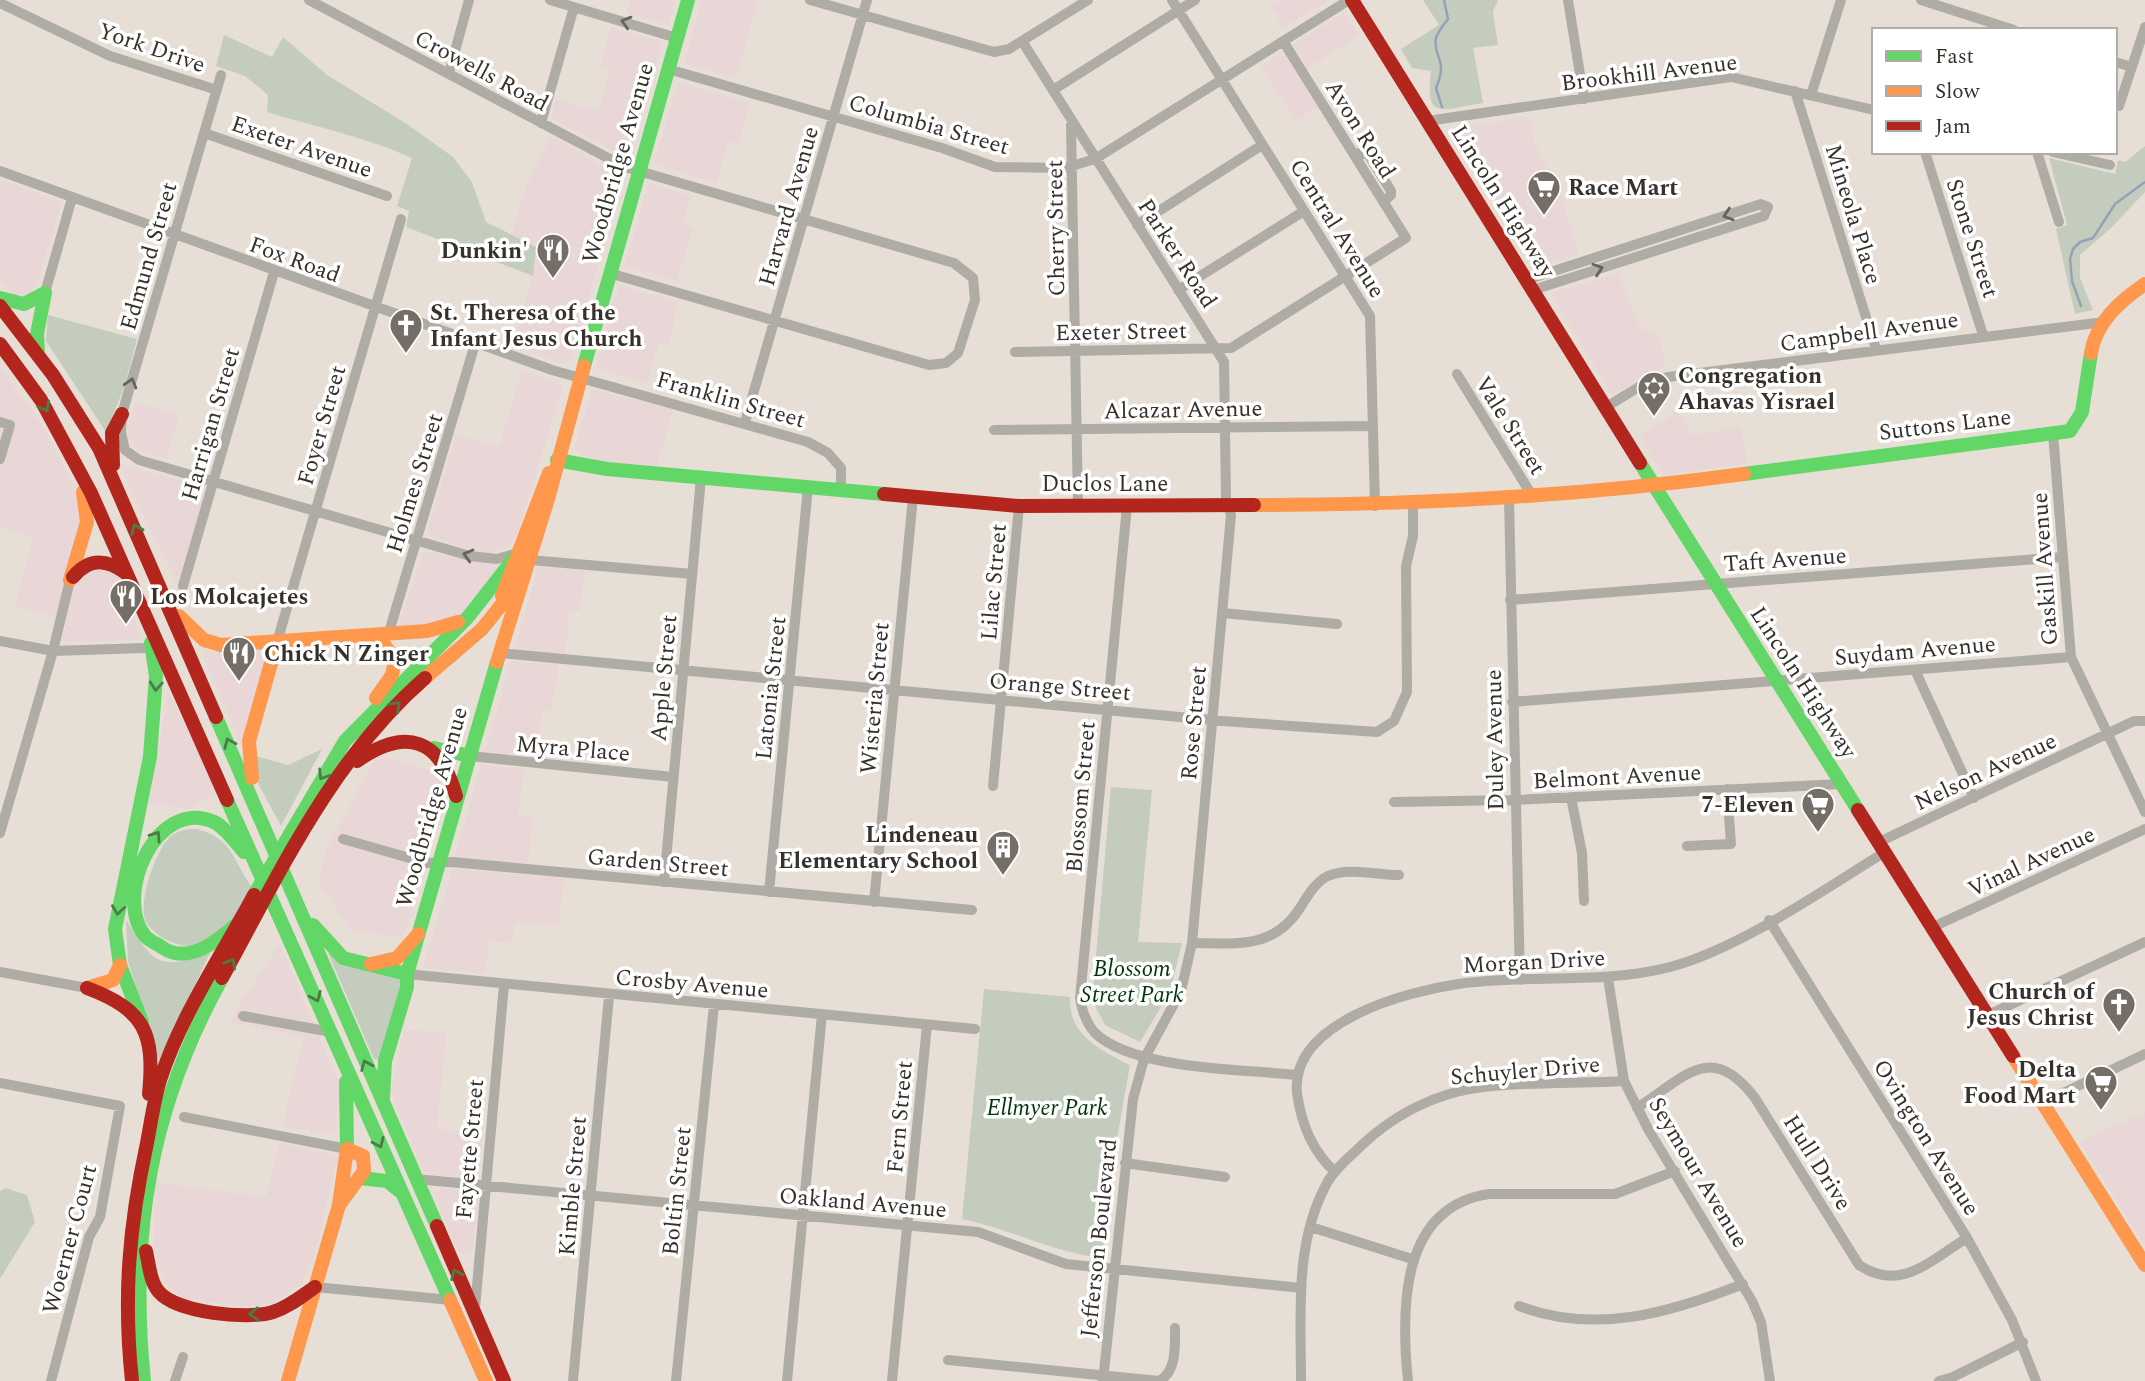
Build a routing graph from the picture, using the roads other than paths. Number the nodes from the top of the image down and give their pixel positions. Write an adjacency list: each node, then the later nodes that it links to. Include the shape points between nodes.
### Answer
1 (309, 0): 26 (street, Crowells Road)
2 (469, 0): 26 (street)
3 (550, 0): 15 (street)
4 (688, 0): 20 (main road, Woodbridge Avenue)
5 (810, 0): 17 (street)
6 (867, 0): 17 (street, Harvard Avenue)
7 (1087, 0): 21 (street)
8 (1172, 0): 16 (street, Central Avenue)
9 (1195, 0): 16 (street)
10 (1350, 0): 22 (street, Columbia Street); 38 (main road, Lincoln Highway)
11 (1568, 0): 33 (street)
12 (1842, 0): 32 (street)
13 (1921, 0): 19 (street)
14 (0, 3): 29 (street, York Drive, via 110,56)
15 (574, 7): 20 (street, one-way to 15); 39 (street)
16 (1178, 10): 28 (street, Central Avenue); 30 (street)
17 (863, 15): 21 (street, via 994,52); 36 (street, Harvard Avenue)
18 (2145, 27): 24 (street)
19 (2008, 28)
20 (677, 38): 25 (main road, Woodbridge Avenue)
21 (1023, 41): 30 (street, Parker Road)
22 (1283, 41): 28 (street, Columbia Street); 58 (street, Avon Road)
23 (2117, 63): 24 (street)
24 (2132, 67): 34 (street)
25 (668, 69): 36 (street, Columbia Street); 49 (main road, Woodbridge Avenue)
26 (449, 73): 39 (street, Crowells Road)
27 (221, 75): 29 (street, Edmund Street)
28 (1222, 79): 41 (street, Central Avenue); 45 (street, Columbia Street)
29 (217, 90): 40 (street, Edmund Street)
30 (1053, 90): 37 (street, Parker Road)
31 (1795, 91): 32 (street, Brookhill Avenue); 33 (street, Brookhill Avenue, via 1731,77); 76 (street, Mineola Place)
32 (1811, 95): 35 (street, Brookhill Avenue)
33 (1584, 99): 38 (street, Brookhill Avenue)
34 (2119, 106)
35 (1872, 110)
36 (834, 117): 47 (street, Columbia Street, via 988,166); 54 (street, Harvard Avenue)
37 (1070, 117): 45 (street, Parker Road); 47 (street, Cherry Street)
38 (1427, 121): 65 (main road, Lincoln Highway)
39 (541, 123): 49 (street, Crowells Road)
40 (204, 133): 50 (street, Exeter Avenue); 57 (street, Edmund Street)
41 (1262, 145): 52 (street, Central Avenue); 56 (street)
42 (1926, 154): 73 (street, Stone Street)
43 (2038, 154): 55 (street)
44 (2062, 154): 46 (street)
45 (1095, 159): 47 (street, Columbia Street); 56 (street, Parker Road)
46 (2110, 165)
47 (1073, 168): 78 (street, Cherry Street)
48 (0, 171): 51 (street, Fox Road)
49 (638, 172): 54 (street, Crowells Road); 62 (main road, Woodbridge Avenue)
50 (387, 196)
51 (72, 198): 57 (street, Fox Road); 67 (street)
52 (1304, 211): 63 (street, Central Avenue); 66 (street)
53 (401, 219): 70 (street, Foyer Street)
54 (804, 219): 71 (street, Harvard Avenue); 71 (street, Crowells Road, via 962,266 976,284 969,321 958,353 940,366)
55 (2059, 222)
56 (1137, 225): 66 (street, Parker Road)
57 (174, 235): 61 (street, Fox Road); 84 (street, Edmund Street, one-way to 57)
58 (1406, 238): 63 (street, Exeter Street)
59 (1649, 240): 60 (street); 60 (street, one-way to 59, via 1765,216 1768,207 1761,204); 65 (street)
60 (1653, 251): 65 (street, one-way to 60)
61 (274, 272): 70 (street, Fox Road); 96 (street, Harrigan Street)
62 (609, 273): 71 (street); 82 (main road, Woodbridge Avenue)
63 (1346, 277): 77 (street, Exeter Street, via 1231,348); 87 (street, Central Avenue, via 1371,322)
64 (2145, 284): 72 (main road, Suttons Lane)
65 (1529, 285): 83 (main road, Lincoln Highway)
66 (1178, 289): 77 (street, Parker Road)
67 (45, 293): 68 (main road, via 35,302 19,305); 80 (main road)
68 (0, 298)
69 (0, 306): 80 (main road)
70 (375, 307): 75 (street, Fox Road); 110 (street, Foyer Street)
71 (774, 321): 85 (street, Harvard Avenue)
72 (2104, 322): 73 (street, Campbell Avenue); 91 (main road, Suttons Lane, via 2093,341 2081,418 2070,431)
73 (1983, 335): 76 (street, Campbell Avenue)
74 (0, 344): 92 (main road, one-way to 92, via 41,400)
75 (475, 344): 82 (street, Fox Road); 111 (street, Holmes Street)
76 (1876, 349): 83 (street, Campbell Avenue, via 1657,379)
77 (1217, 350): 78 (street, Exeter Street); 88 (street, Parker Road, via 1224,365)
78 (1075, 351): 79 (street, Exeter Street); 90 (street, Cherry Street)
79 (1015, 352)
80 (38, 353): 97 (main road, via 78,410)
81 (1457, 374): 102 (street, Vale Street)
82 (579, 377): 85 (street, Franklin Street); 94 (main road, Woodbridge Avenue)
83 (1606, 407): 98 (main road, Lincoln Highway)
84 (122, 414): 96 (street, Edmund Street, via 125,450 139,460); 97 (main road, via 111,441)
85 (745, 422): 100 (street, Franklin Street, via 828,453 841,468)
86 (5, 424): 93 (street)
87 (1373, 426): 88 (street, Alcazar Avenue); 108 (street, Central Avenue)
88 (1224, 428): 90 (street, Alcazar Avenue); 109 (street, Parker Road)
89 (994, 430): 90 (street, Alcazar Avenue)
90 (1076, 430): 106 (street, Cherry Street)
91 (2053, 433): 98 (main road, Suttons Lane); 113 (street, Gaskill Avenue)
92 (68, 451): 114 (main road); 116 (main road, via 86,500 87,522)
93 (0, 459)
94 (557, 460): 95 (main road, Duclos Lane); 112 (main road, Woodbridge Avenue, via 539,490)
95 (701, 478): 99 (main road, Duclos Lane); 115 (street, Apple Street)
96 (213, 481): 110 (street); 118 (street, Harrigan Street)
97 (117, 485): 119 (main road, one-way to 97)
98 (1654, 485): 102 (main road, Duclos Lane); 117 (main road, Lincoln Highway)
99 (808, 487): 100 (main road, Duclos Lane); 136 (street, Latonia Street)
100 (841, 490): 101 (main road, Duclos Lane)
101 (913, 497): 105 (main road, Duclos Lane); 138 (street, Wisteria Street)
102 (1533, 497): 103 (main road, Duclos Lane)
103 (1509, 499): 104 (main road, Duclos Lane); 121 (street, Duley Avenue)
104 (1413, 505): 108 (main road, Duclos Lane); 142 (street, Orange Street, via 1413,536 1406,566 1407,692 1394,721 1366,733)
105 (1019, 506): 106 (main road, Duclos Lane); 139 (street, Lilac Street)
106 (1078, 506): 107 (main road, Duclos Lane)
107 (1126, 506): 109 (main road, Duclos Lane); 141 (street, Blossom Street)
108 (1374, 506): 109 (main road, Duclos Lane)
109 (1228, 507): 122 (street, Rose Street)
110 (316, 510): 111 (street); 129 (street, Foyer Street)
111 (417, 540): 112 (street, one-way to 111, via 486,559); 126 (street, Holmes Street)
112 (525, 556): 115 (street); 123 (main road); 124 (main road, via 496,607); 132 (main road, Woodbridge Avenue)
113 (2063, 556): 117 (street, Taft Avenue); 133 (street, Gaskill Avenue)
114 (127, 574): 116 (main road, via 110,562 96,561 80,567); 120 (main road)
115 (692, 574): 135 (street, Apple Street)
116 (70, 580): 131 (street)
117 (1714, 584): 121 (street, Taft Avenue); 137 (main road, Lincoln Highway)
118 (183, 586)
119 (163, 591): 129 (main road, via 195,634 221,645); 158 (main road, one-way to 119)
120 (138, 596): 168 (main road); 180 (main road, one-way to 180, via 155,655 156,676 150,757 115,929)
121 (1510, 600): 140 (street, Duley Avenue)
122 (1223, 613): 125 (street); 142 (street, Rose Street)
123 (468, 617): 126 (main road, via 439,629); 145 (main road)
124 (493, 622): 132 (main road, Woodbridge Avenue); 148 (main road, one-way to 124, via 380,721)
125 (1337, 624)
126 (388, 632): 127 (main road)
127 (356, 637): 129 (main road); 145 (main road, via 383,643 395,665)
128 (0, 641): 131 (street)
129 (278, 642): 158 (main road, via 248,740)
130 (144, 648): 131 (street)
131 (53, 651): 161 (street)
132 (500, 653): 135 (street, Orange Street); 147 (main road, Woodbridge Avenue)
133 (2071, 657): 134 (street, Suydam Avenue); 144 (street, Gaskill Avenue)
134 (1915, 670): 137 (street, Suydam Avenue); 154 (street)
135 (683, 671): 136 (street, Orange Street); 149 (street, Apple Street)
136 (790, 680): 138 (street, Orange Street); 169 (street, Latonia Street)
137 (1777, 681): 140 (street, Suydam Avenue); 150 (main road, Lincoln Highway)
138 (894, 690): 139 (street, Orange Street); 171 (street, Wisteria Street)
139 (1001, 700): 141 (street, Orange Street); 151 (street, Lilac Street)
140 (1512, 702): 156 (street, Duley Avenue)
141 (1107, 710): 142 (street, Orange Street); 199 (street, Blossom Street, via 1080,998 1085,1018 1096,1034)
142 (1212, 720): 179 (street, Rose Street)
143 (2145, 721): 144 (street, via 2134,721)
144 (2108, 735): 154 (street, Nelson Avenue); 159 (street, Gaskill Avenue)
145 (345, 741): 175 (main road, one-way to 175)
146 (434, 748): 147 (main road); 148 (main road, via 404,741 385,745 367,752); 155 (main road, via 449,767)
147 (470, 756): 149 (street, Myra Place); 155 (main road, Woodbridge Avenue)
148 (337, 777): 218 (main road, one-way to 148, via 164,1111 196,1025)
149 (673, 777): 167 (street, Apple Street)
150 (1842, 783): 152 (street, Belmont Avenue); 164 (main road, Lincoln Highway)
151 (993, 786)
152 (1727, 789): 153 (street, Belmont Avenue); 163 (street, via 1731,844)
153 (1571, 797): 156 (street, Belmont Avenue); 170 (street, via 1582,853)
154 (1973, 798): 164 (street, Nelson Avenue)
155 (457, 800): 165 (main road, Woodbridge Avenue)
156 (1514, 800): 157 (street, Belmont Avenue); 185 (street, Duley Avenue)
157 (1394, 802)
158 (259, 809): 172 (main road)
159 (2145, 812)
160 (2145, 829): 176 (street, Vinal Avenue)
161 (0, 833)
162 (343, 839): 165 (street, Garden Street)
163 (1687, 846)
164 (1882, 847): 174 (street, Morgan Drive); 176 (main road, Lincoln Highway)
165 (439, 863): 167 (street, Garden Street); 177 (main road, Woodbridge Avenue)
166 (1399, 875): 179 (street, via 1328,877 1310,892 1287,926 1272,936 1240,943)
167 (664, 882): 169 (street, Garden Street)
168 (269, 890): 175 (main road, one-way to 168, via 219,941 189,953 165,950 146,938 136,922 133,900 150,844 163,826 192,816 217,822 236,840); 196 (main road, one-way to 196)
169 (769, 892): 171 (street, Garden Street)
170 (1584, 901)
171 (874, 902): 173 (street, Garden Street)
172 (299, 909): 181 (main road, via 343,958); 204 (main road, one-way to 172)
173 (972, 911)
174 (1769, 920): 184 (street, Morgan Drive, via 1700,957); 224 (street, Ovington Avenue)
175 (238, 923): 208 (main road, via 160,1081)
176 (1933, 928): 191 (main road, Lincoln Highway)
177 (418, 934): 181 (main road, via 397,958); 183 (main road, Woodbridge Avenue)
178 (2145, 942): 191 (street)
179 (1192, 943): 199 (street, Jefferson Boulevard, via 1181,991)
180 (120, 965): 187 (main road, via 111,982); 193 (main road)
181 (368, 965): 183 (main road)
182 (0, 972): 187 (street)
183 (407, 974): 186 (street, Crosby Avenue); 204 (main road, Woodbridge Avenue, via 385,1061)
184 (1608, 978): 185 (street, Morgan Drive); 201 (street, Seymour Avenue)
185 (1520, 981): 200 (street, Morgan Drive, via 1457,984 1369,1010 1324,1033)
186 (504, 985): 188 (street, Crosby Avenue); 215 (street, Fayette Street)
187 (87, 988): 193 (main road, via 126,1003)
188 (609, 996): 189 (street, Crosby Avenue); 217 (street, Kimble Street)
189 (714, 1005): 190 (street, Crosby Avenue); 220 (street, Boltin Street)
190 (822, 1014): 194 (street, Crosby Avenue); 221 (street)
191 (1988, 1015): 203 (main road, Lincoln Highway)
192 (243, 1016): 196 (street)
193 (142, 1021): 208 (main road, via 152,1069)
194 (927, 1025): 195 (street, Crosby Avenue); 222 (street, Fern Street)
195 (975, 1029)
196 (331, 1032): 198 (main road)
197 (2145, 1055): 203 (street)
198 (343, 1058): 207 (main road, via 349,1104); 216 (main road, one-way to 216)
199 (1144, 1059): 200 (street); 209 (street, Jefferson Boulevard, via 1133,1099)
200 (1296, 1075): 211 (street, via 1302,1119 1317,1151)
201 (1624, 1081): 205 (street, Seymour Avenue); 211 (street, Schuyler Drive, via 1483,1088 1430,1100 1378,1130)
202 (0, 1083): 239 (street, Woerner Court, via 120,1106 100,1217 89,1237)
203 (2042, 1102): 226 (main road, Lincoln Highway)
204 (384, 1108): 214 (main road)
205 (1637, 1108): 210 (street, Seymour Avenue); 224 (street, Hull Drive, via 1699,1069 1712,1065 1727,1069 1755,1098 1859,1265 1880,1275 1904,1277)
206 (184, 1117): 207 (street)
207 (347, 1149): 213 (main road, via 363,1156); 219 (main road)
208 (142, 1155): 240 (main road, via 127,1261 126,1322)
209 (1125, 1163): 212 (street); 227 (street, Jefferson Boulevard)
210 (1675, 1171): 225 (street, via 1615,1194 1477,1196 1431,1226); 228 (street, Seymour Avenue)
211 (1335, 1172): 223 (street, Schuyler Drive)
212 (1225, 1177)
213 (360, 1178): 216 (main road, via 387,1181); 219 (main road)
214 (416, 1179): 215 (street, Oakland Avenue); 233 (main road, one-way to 214)
215 (485, 1186): 217 (street, Oakland Avenue); 233 (street, Fayette Street)
216 (402, 1193): 231 (main road)
217 (590, 1196): 220 (street, Oakland Avenue); 246 (street, Kimble Street)
218 (143, 1205): 229 (main road, one-way to 218, via 279,1310 253,1316 180,1306 154,1283); 241 (main road, via 138,1286)
219 (339, 1205): 229 (main road)
220 (693, 1206): 221 (street, Oakland Avenue); 247 (street, Boltin Street)
221 (803, 1216): 222 (street, Oakland Avenue); 248 (street)
222 (908, 1225): 227 (street, Oakland Avenue, via 978,1232 1066,1264); 249 (street, Fern Street)
223 (1311, 1227): 225 (street); 230 (street, Schuyler Drive)
224 (1967, 1238): 235 (street, Ovington Avenue)
225 (1412, 1259): 251 (street, via 1407,1297)
226 (2145, 1265)
227 (1115, 1270): 230 (street, Oakland Avenue); 238 (street, Jefferson Boulevard)
228 (1743, 1284): 232 (street, via 1685,1307 1628,1319 1598,1321); 252 (street, Seymour Avenue, via 1760,1322)
229 (315, 1287): 231 (street); 243 (main road)
230 (1301, 1288): 250 (street, Schuyler Drive)
231 (451, 1300): 244 (main road)
232 (1518, 1306)
233 (475, 1316): 245 (main road)
234 (1175, 1328): 238 (street, via 1174,1357 1163,1379)
235 (2023, 1342): 253 (street); 254 (street, Ovington Avenue)
236 (183, 1357): 242 (street)
237 (948, 1360): 238 (street)
238 (1103, 1378)
239 (51, 1381)
240 (132, 1381)
241 (144, 1381)
242 (175, 1381)
243 (288, 1381)
244 (486, 1381)
245 (504, 1381)
246 (573, 1381)
247 (676, 1381)
248 (787, 1381)
249 (892, 1381)
250 (1301, 1381)
251 (1408, 1381)
252 (1770, 1381)
253 (1939, 1381)
254 (2036, 1381)

